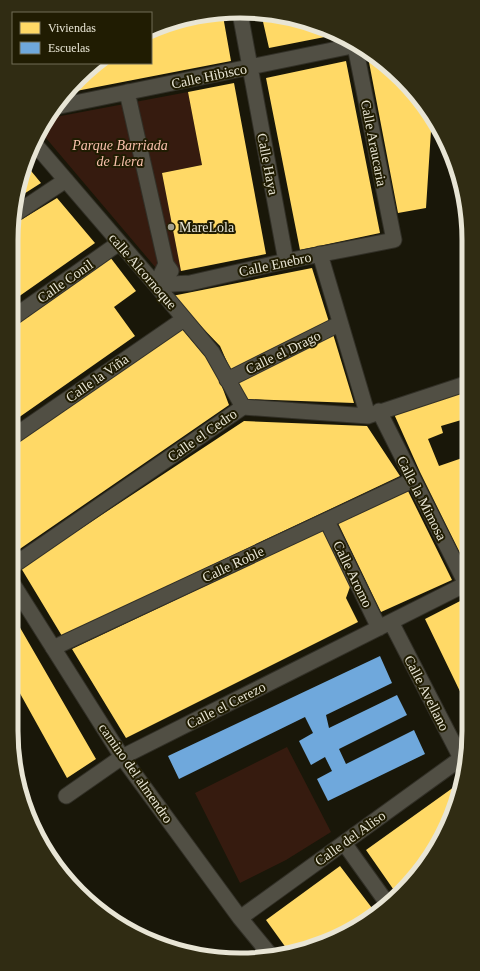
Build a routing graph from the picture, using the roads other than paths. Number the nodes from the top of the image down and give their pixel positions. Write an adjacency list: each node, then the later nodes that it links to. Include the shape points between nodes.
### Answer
1 (241, 18): 4 (street, Calle Haya)
2 (350, 47): 4 (street, Calle Hibisco)
3 (357, 52): 10 (street, Calle Araucaria)
4 (250, 67): 5 (street, Calle Hibisco); 13 (street, Calle Haya)
5 (127, 92): 6 (street, Calle Hibisco); 14 (street)
6 (64, 105)
7 (39, 147): 8 (street, calle Alcornoque)
8 (66, 180): 9 (street); 11 (street, calle Alcornoque)
9 (20, 210)
10 (394, 240): 12 (street, Calle Enebro)
11 (119, 243): 16 (street, calle Alcornoque); 17 (street, Calle Conil)
12 (320, 254): 13 (street, Calle Enebro); 19 (street, Calle la Mimosa)
13 (286, 261): 15 (street, Calle Enebro, via 190,283)
14 (166, 264): 15 (street); 16 (street)
15 (178, 283): 16 (street, Calle Enebro)
16 (156, 284): 18 (street, calle Alcornoque)
17 (18, 314)
18 (184, 319): 20 (street, calle Alcornoque, via 212,352); 24 (street, Calle la Viña)
19 (339, 324): 20 (street, Calle el Drago); 23 (street, Calle la Mimosa)
20 (227, 380): 22 (street, calle Alcornoque)
21 (462, 385): 23 (street, Calle el Cedro)
22 (242, 407): 23 (street, Calle el Cedro); 27 (street, Calle el Cedro)
23 (373, 413): 25 (street, Calle la Mimosa)
24 (18, 433)
25 (413, 480): 26 (street, Calle Roble); 28 (street, Calle la Mimosa)
26 (327, 521): 31 (street, Calle Aromo); 32 (street, Calle Roble)
27 (18, 562)
28 (462, 574)
29 (462, 586): 31 (street, Calle el Cerezo)
30 (18, 592): 32 (street, camino del almendro)
31 (385, 625): 33 (street, Calle el Cerezo); 34 (street, Calle Avellano)
32 (53, 648): 33 (street, camino del almendro)
33 (122, 758): 36 (street, Calle el Cerezo); 39 (street, camino del almendro)
34 (460, 758)
35 (460, 763): 37 (street, Calle del Aliso)
36 (66, 796)
37 (344, 843): 38 (street); 39 (street, Calle del Aliso)
38 (384, 899)
39 (240, 918): 40 (street, camino del almendro)
40 (267, 951)

